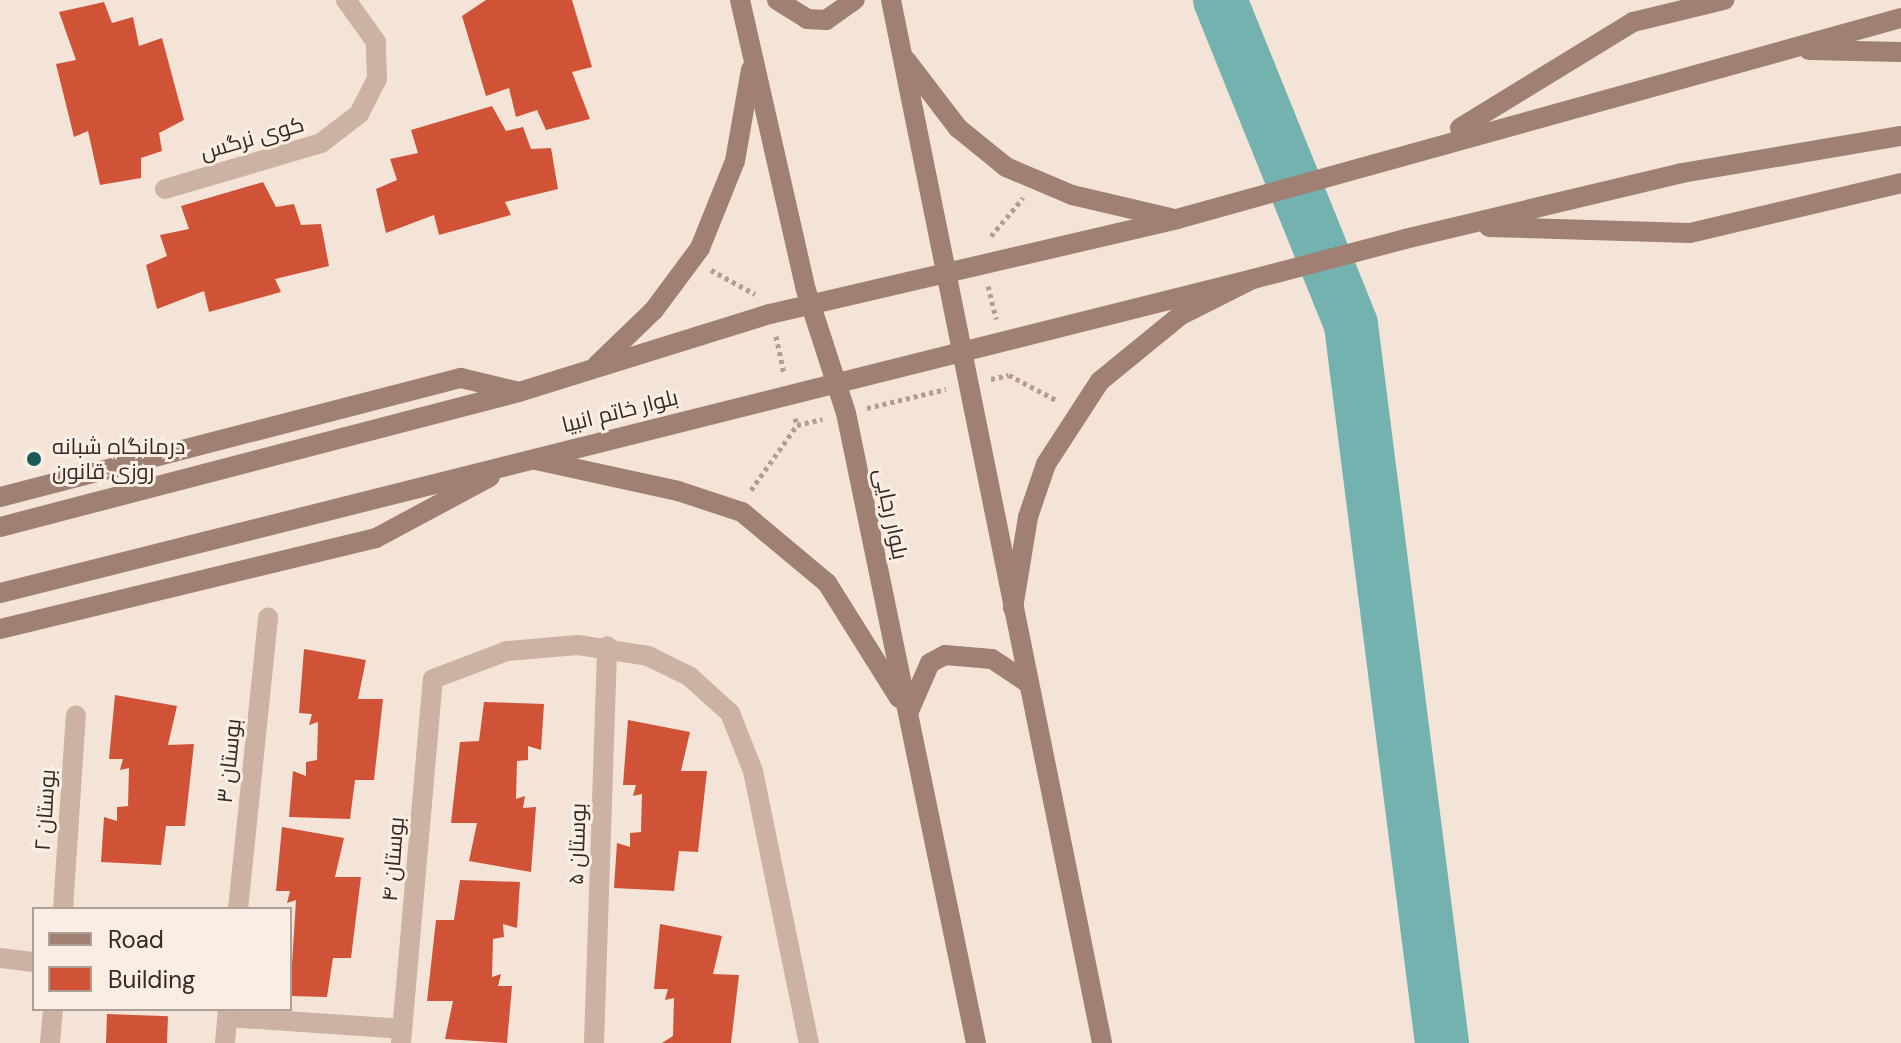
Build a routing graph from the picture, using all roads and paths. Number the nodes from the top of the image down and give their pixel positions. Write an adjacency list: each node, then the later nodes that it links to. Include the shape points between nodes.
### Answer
1 (346, 0): 16 (street, کوی نرگس, via 376,42 377,79 359,114 321,143)
2 (740, 0): 11 (main road, بلوار رجایی)
3 (777, 0): 4 (main road, via 807,19 826,20)
4 (855, 0)
5 (891, 0): 10 (main road)
6 (1724, 0): 13 (main road, via 1633,22)
7 (1901, 18): 8 (main road, بلوار خاتم انبیا)
8 (1785, 49): 9 (main road); 13 (main road, بلوار خاتم انبیا)
9 (1901, 52)
10 (902, 55): 14 (main road, via 958,128); 21 (main road)
11 (753, 57): 19 (main road, via 735,161); 23 (main road, بلوار رجایی)
12 (1901, 133): 18 (main road, via 1874,143 1682,173)
13 (1440, 141): 17 (main road, بلوار خاتم انبیا)
14 (1036, 182): 17 (main road); 20 (path, via 980,249)
15 (1901, 183): 18 (main road, via 1690,233)
16 (165, 189)
17 (1177, 219): 20 (main road, بلوار خاتم انبیا)
18 (1461, 226): 22 (main road)
19 (692, 260): 24 (path, via 767,300); 27 (main road)
20 (982, 261): 21 (main road, بلوار خاتم انبیا); 25 (path)
21 (944, 269): 23 (main road, بلوار خاتم انبیا); 26 (main road)
22 (1253, 279): 25 (main road, بلوار خاتم انبیا); 33 (main road, via 1154,332)
23 (810, 305): 24 (main road, بلوار خاتم انبیا); 29 (main road, بلوار رجایی)
24 (770, 314): 27 (main road, بلوار خاتم انبیا); 32 (path)
25 (1001, 342): 26 (main road, بلوار خاتم انبیا); 28 (path)
26 (960, 352): 29 (main road, بلوار خاتم انبیا); 30 (main road)
27 (592, 370): 31 (main road, بلوار خاتم انبیا)
28 (1009, 375): 30 (path); 33 (path)
29 (834, 382): 32 (main road, بلوار خاتم انبیا); 34 (main road, بلوار رجایی)
30 (967, 385): 34 (path); 41 (main road)
31 (519, 392): 37 (main road, via 461,378); 39 (main road, بلوار خاتم انبیا)
32 (789, 394): 35 (path); 36 (main road, بلوار خاتم انبیا)
33 (1078, 412): 41 (main road, via 1046,464 1028,517)
34 (846, 413): 35 (path); 47 (main road, بلوار رجایی)
35 (797, 425): 38 (path)
36 (522, 460): 38 (main road); 40 (main road, بلوار خاتم انبیا); 43 (main road, via 376,538)
37 (0, 497)
38 (736, 510): 47 (main road, via 827,583)
39 (0, 527)
40 (0, 593)
41 (1013, 608): 45 (main road)
42 (268, 618): 49 (street, بوستان ۳)
43 (0, 629)
44 (607, 646): 54 (street, بوستان ۴, via 507,651 433,679); 57 (street, بوستان ۵); 58 (street, via 689,676 730,713 753,771)
45 (1028, 683): 47 (main road, via 992,659 945,655 930,663); 60 (main road)
46 (76, 715): 48 (street, بوستان ۲)
47 (908, 715): 59 (main road, بلوار رجایی)
48 (63, 907)
49 (238, 907)
50 (0, 958): 51 (street)
51 (32, 962)
52 (53, 1011): 55 (street)
53 (228, 1013): 54 (street); 56 (street)
54 (401, 1036)
55 (50, 1043)
56 (225, 1043)
57 (594, 1043)
58 (809, 1043)
59 (976, 1043)
60 (1102, 1043)

